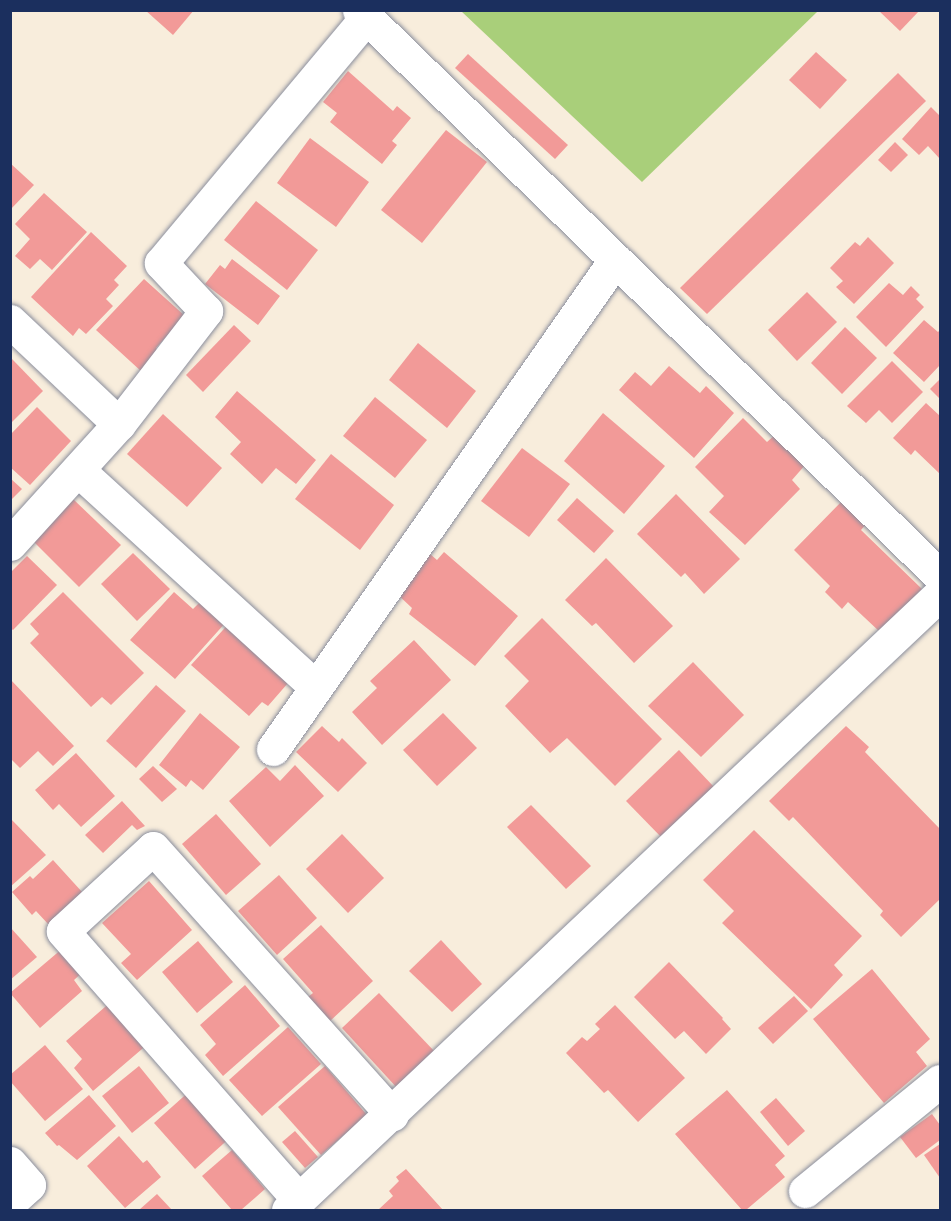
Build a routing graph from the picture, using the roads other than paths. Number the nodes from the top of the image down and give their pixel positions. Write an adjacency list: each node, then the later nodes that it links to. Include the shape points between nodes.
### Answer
1 (363, 14): 2 (street); 4 (street, via 161,263 206,311)
2 (615, 260): 7 (street); 9 (street)
3 (10, 321): 4 (street)
4 (119, 424): 5 (street)
5 (78, 470): 6 (street); 9 (street)
6 (10, 544)
7 (940, 576)
8 (940, 594): 12 (street)
9 (316, 687): 10 (street)
10 (273, 749)
11 (940, 1081): 14 (street)
12 (392, 1114): 16 (street); 16 (street, via 153,848 63,931)
13 (10, 1163): 15 (street, via 29,1185)
14 (805, 1191)
15 (10, 1202)
16 (294, 1205)

